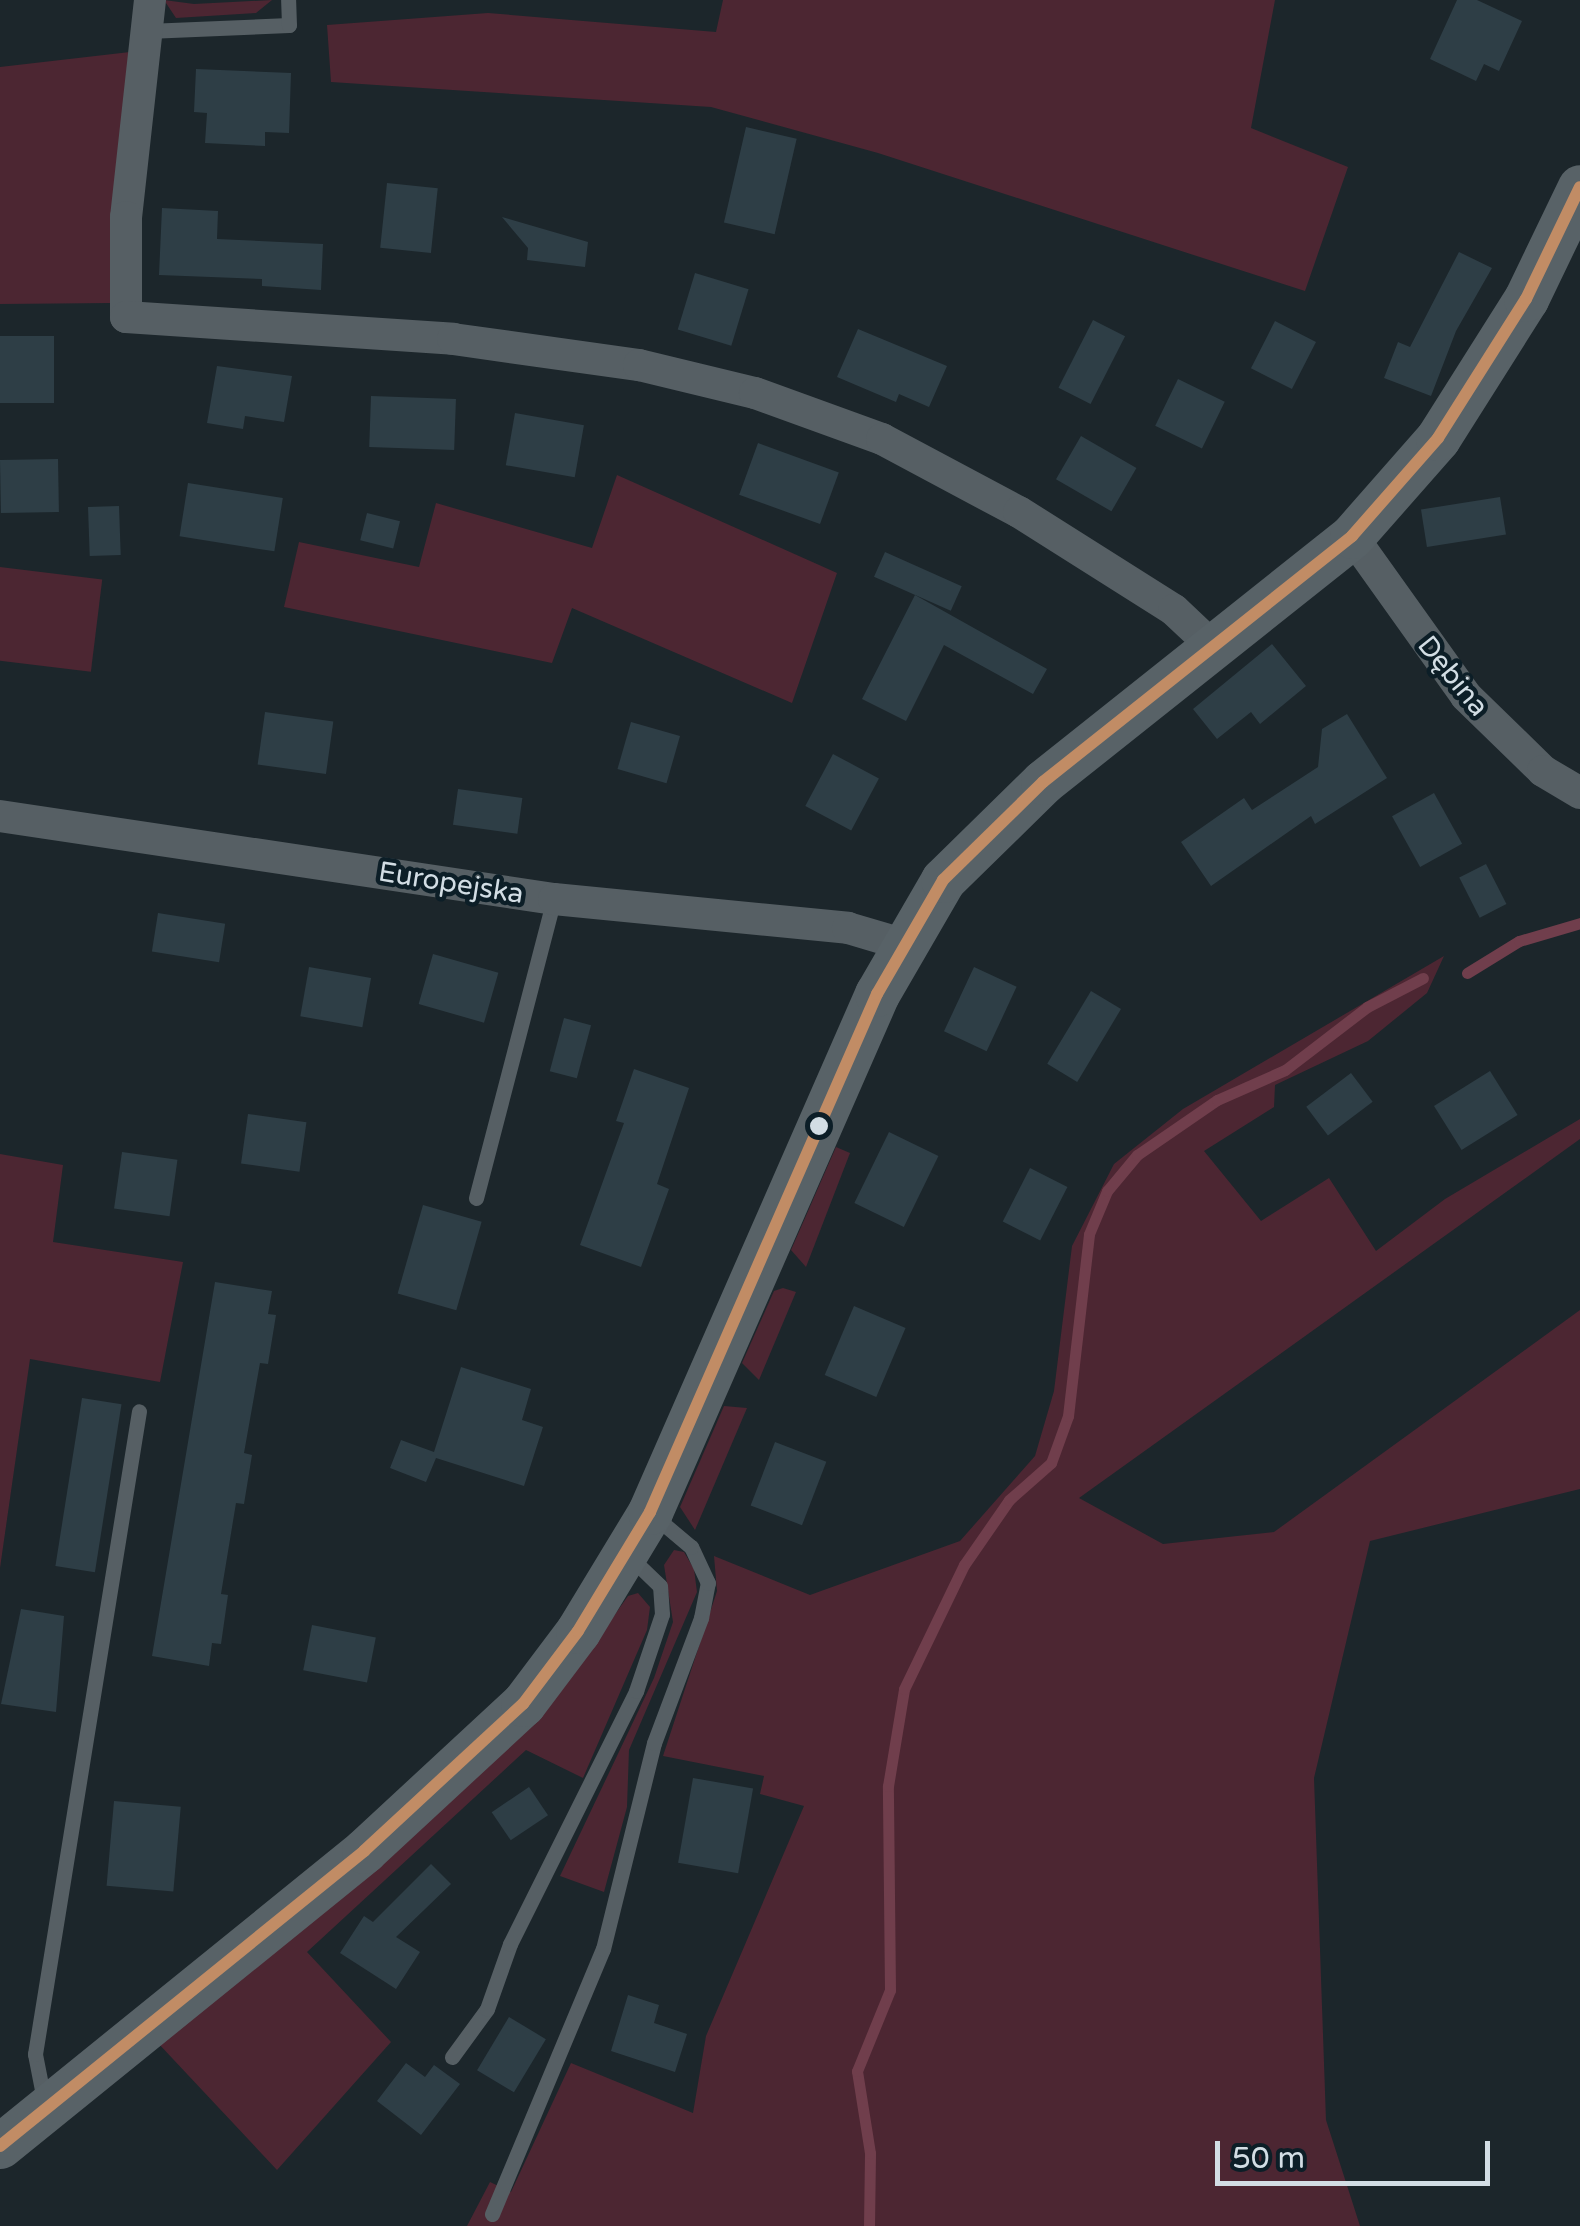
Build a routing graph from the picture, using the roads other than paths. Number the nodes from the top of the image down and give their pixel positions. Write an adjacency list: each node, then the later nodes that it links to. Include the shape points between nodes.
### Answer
1 (288, 0): 2 (lane, via 289,24)
2 (148, 15): 5 (street, via 126,217 126,317 453,339 638,365 756,393 882,439 1020,512 1174,610)
3 (1580, 187): 4 (street, via 1526,299 1438,438)
4 (1352, 536): 5 (street); 6 (street, Dębina, via 1466,696 1530,760)
5 (1209, 643): 9 (street, via 992,825 943,880)
6 (1580, 793)
7 (0, 816): 8 (street, Europejska)
8 (554, 899): 9 (street, Europejska, via 848,928); 10 (lane)
9 (902, 944): 12 (street)
10 (476, 1198)
11 (139, 1411): 15 (lane, via 35,2054)
12 (650, 1512): 13 (street); 17 (lane, via 690,1547 708,1583 701,1618 654,1743 603,1949)
13 (628, 1554): 14 (lane, via 660,1586 662,1614 636,1691 510,1944 487,2009); 15 (street, via 522,1704 453,1774)
14 (452, 2057)
15 (46, 2109): 16 (street)
16 (0, 2146)
17 (492, 2214)

